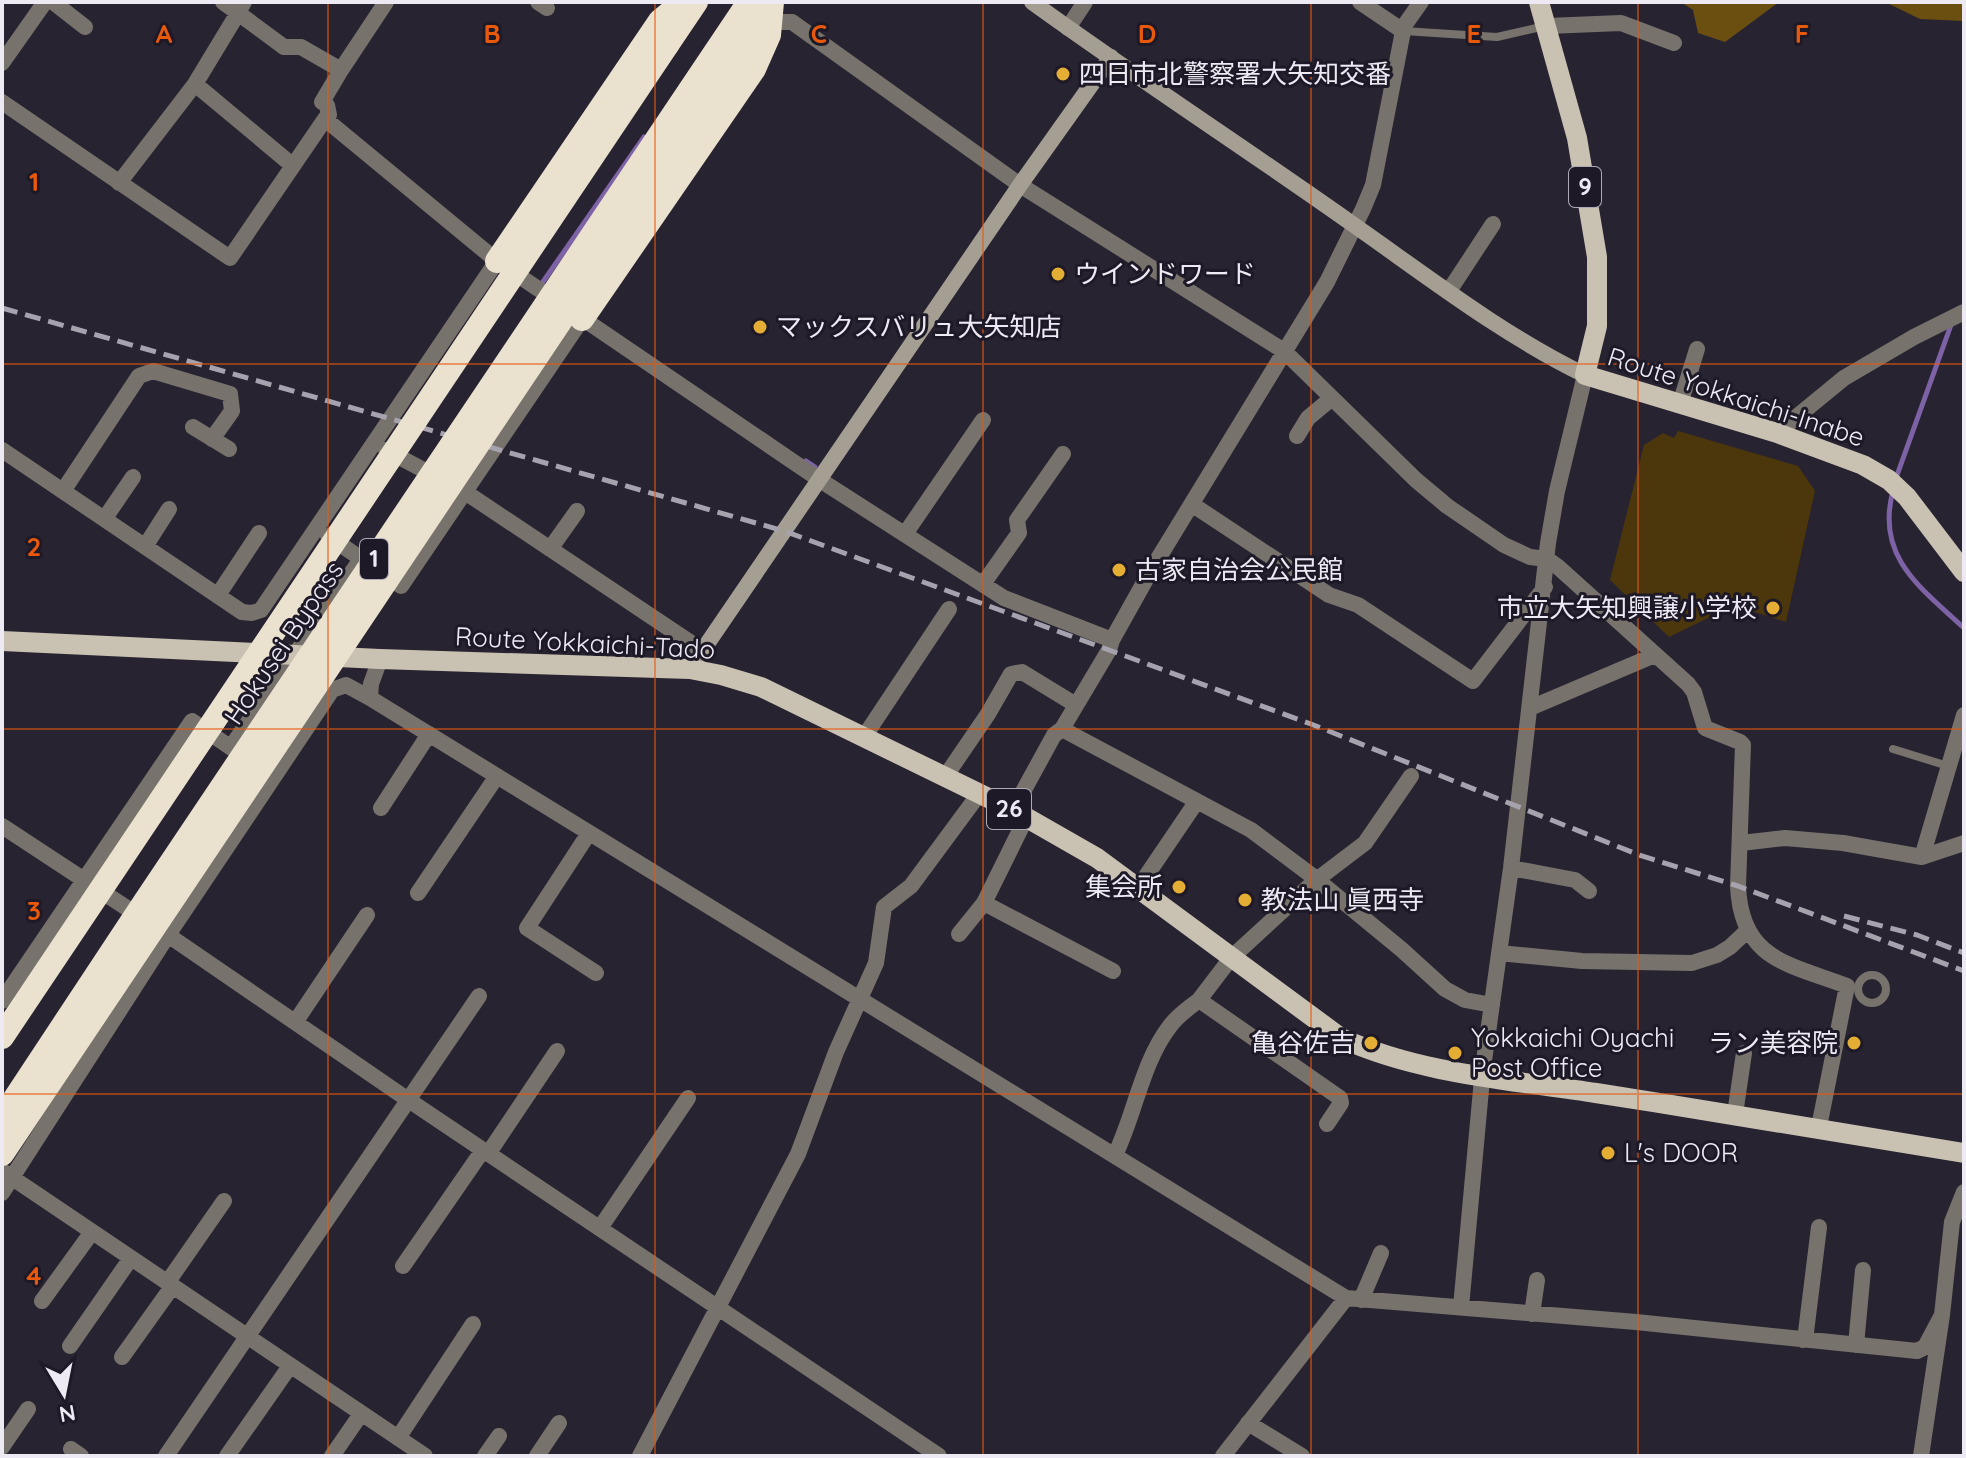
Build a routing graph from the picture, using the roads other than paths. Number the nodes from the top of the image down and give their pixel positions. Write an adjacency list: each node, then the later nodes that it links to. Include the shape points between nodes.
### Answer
1 (45, 2): 21 (street)
2 (53, 2): 16 (street)
3 (223, 2): 13 (street)
4 (386, 2): 22 (street)
5 (683, 2): 31 (highway, via 660,21)
6 (696, 2): 122 (highway, 1, bridge)
7 (749, 2): 129 (highway, Hokusei Bypass / 1, bridge)
8 (1032, 2): 17 (street)
9 (1085, 2): 17 (street)
10 (1360, 2): 18 (street)
11 (1421, 2): 18 (street)
12 (1539, 2): 15 (main road, Route Yokkaichi-Inabe / 9)
13 (241, 8): 22 (street, via 284,47 301,47); 23 (street)
14 (770, 9): 28 (street); 34 (highway, via 763,53 754,69); 134 (highway, 1, bridge)
15 (1547, 26): 18 (lane, via 1497,37); 19 (street, via 1621,23); 37 (main road, Route Yokkaichi-Inabe / 9, via 1577,138 1597,257 1597,326)
16 (85, 27)
17 (1068, 28): 20 (street)
18 (1403, 31): 29 (street, via 1373,185)
19 (1674, 43)
20 (1111, 57): 28 (street); 29 (street)
21 (2, 63)
22 (341, 70): 25 (street, via 322,102 329,115)
23 (195, 84): 26 (street); 27 (street)
24 (2, 102): 27 (street)
25 (325, 119): 26 (street); 31 (street)
26 (292, 165): 27 (street, via 230,258)
27 (119, 183)
28 (1020, 185): 36 (street); 50 (street)
29 (1354, 224): 32 (street); 36 (street, via 1327,282)
30 (1493, 224): 32 (street)
31 (497, 261): 34 (street); 45 (street)
32 (1449, 291): 37 (street, via 1539,352)
33 (1964, 312): 42 (street, via 1844,378)
34 (582, 319): 50 (street); 52 (street)
35 (1697, 349): 39 (street)
36 (1284, 351): 38 (street); 53 (street)
37 (1585, 375): 39 (main road, Route Yokkaichi-Inabe); 63 (street)
38 (1332, 398): 43 (street, via 1308,418); 63 (street, via 1447,506 1504,545)
39 (1680, 404): 42 (main road, Route Yokkaichi-Inabe)
40 (983, 420): 59 (street)
41 (193, 427): 44 (street)
42 (1777, 433): 64 (main road, Route Yokkaichi-Inabe, via 1889,480)
43 (1297, 436)
44 (212, 439): 46 (street); 51 (street, via 232,411 230,394 153,371 139,376)
45 (374, 444): 52 (street); 57 (street)
46 (229, 449)
47 (2, 450): 51 (street)
48 (1063, 454): 65 (street, via 1017,520 1019,533)
49 (133, 477): 56 (street)
50 (820, 480): 59 (street); 71 (street)
51 (63, 491): 56 (street)
52 (465, 492): 61 (street); 62 (street, via 401,586)
53 (1193, 505): 66 (street, via 1473,681); 69 (street)
54 (169, 509): 60 (street)
55 (577, 511): 61 (street)
56 (105, 518): 60 (street)
57 (317, 528): 62 (street); 67 (street, via 261,610 242,612)
58 (259, 533): 67 (street)
59 (905, 534): 65 (street)
60 (146, 545): 67 (street)
61 (550, 549): 71 (street)
62 (361, 559): 72 (street)
63 (1547, 559): 66 (street); 73 (street)
64 (1964, 572)
65 (983, 584): 69 (street, via 1004,598)
66 (1545, 587): 78 (street)
67 (218, 595)
68 (949, 609): 82 (street)
69 (1112, 640): 77 (street)
70 (2, 641): 72 (main road, Route Yokkaichi-Tado / 26)
71 (703, 651): 75 (street)
72 (295, 655): 74 (main road, Route Yokkaichi-Tado / 26); 83 (street)
73 (1655, 655): 78 (street); 96 (street, via 1694,692 1705,728 1743,745)
74 (380, 659): 75 (main road, Route Yokkaichi-Tado / 26); 76 (street)
75 (690, 669): 82 (main road, Route Yokkaichi-Tado / 26, via 761,687)
76 (370, 698): 81 (street); 89 (street, via 346,685 332,690)
77 (1076, 705): 80 (street); 88 (street, via 1022,672 1011,674)
78 (1530, 708): 99 (street)
79 (1964, 715): 85 (street)
80 (1062, 729): 91 (street); 93 (street, via 1054,735)
81 (429, 734): 86 (street); 92 (street)
82 (864, 737): 88 (main road, Route Yokkaichi-Tado / 26)
83 (231, 747): 89 (street); 100 (street, via 192,721)
84 (1893, 749): 85 (lane)
85 (1949, 766): 98 (street)
86 (497, 776): 94 (street); 104 (street)
87 (1411, 776): 101 (street, via 1365,843)
88 (945, 777): 90 (main road, Route Yokkaichi-Tado / 26)
89 (273, 778): 109 (street)
90 (979, 794): 93 (main road, Route Yokkaichi-Tado / 26); 116 (street, via 911,886 884,907 876,963)
91 (1197, 801): 101 (street, via 1251,830); 102 (street)
92 (381, 808)
93 (1020, 814): 102 (main road, Route Yokkaichi-Tado / 26); 105 (street)
94 (589, 833): 113 (street, via 527,928); 116 (street)
95 (5, 834): 100 (street)
96 (1741, 843): 98 (street, via 1785,838); 107 (street, via 1739,904)
97 (1964, 843): 98 (street)
98 (1922, 857)
99 (1511, 868): 103 (street, via 1575,880); 110 (street)
100 (85, 880): 109 (street); 119 (street)
101 (1315, 881): 111 (street); 120 (street, via 1445,989)
102 (1138, 888): 111 (main road, Route Yokkaichi-Tado / 26)
103 (1589, 891)
104 (418, 893)
105 (984, 903): 108 (street); 112 (street)
106 (367, 915): 121 (street)
107 (1748, 930): 110 (street, via 1717,955 1692,963); 114 (street, via 1769,956)
108 (959, 934)
109 (168, 935): 121 (street); 136 (street)
110 (1499, 953): 120 (street)
111 (1231, 958): 117 (street); 125 (main road, Route Yokkaichi-Tado / 26, via 1341,1038 1407,1061)
112 (1113, 971)
113 (596, 973)
114 (1851, 988): 118 (lane); 118 (lane); 118 (lane, via 1865,977 1881,978 1886,987 1883,997 1874,1003); 131 (street)
115 (479, 996): 127 (street)
116 (859, 999): 135 (street); 151 (street, via 798,1154)
117 (1199, 1000): 130 (street, via 1340,1098); 135 (street, via 1166,1032)
118 (1863, 1000)
119 (2, 1001)
120 (1492, 1005): 125 (street)
121 (296, 1021): 127 (street)
122 (2, 1037)
123 (557, 1051): 132 (street)
124 (1744, 1053): 128 (street)
125 (1484, 1076): 128 (main road, Route Yokkaichi-Tado / 26); 152 (street)
126 (688, 1098): 141 (street)
127 (407, 1099): 132 (street); 156 (street)
128 (1735, 1114): 131 (main road, Route Yokkaichi-Tado / 26)
129 (2, 1118)
130 (1327, 1124)
131 (1819, 1127): 133 (main road, Route Yokkaichi-Tado / 26)
132 (486, 1152): 141 (street); 145 (street)
133 (1964, 1153)
134 (2, 1154)
135 (1115, 1155): 149 (street)
136 (7, 1174): 138 (street); 142 (street)
137 (1964, 1192): 154 (street, via 1952,1222)
138 (2, 1193)
139 (224, 1201): 148 (street)
140 (1819, 1227): 157 (street)
141 (600, 1228): 151 (street)
142 (92, 1232): 144 (street); 150 (street)
143 (1381, 1253): 149 (street)
144 (131, 1258): 148 (street); 159 (street)
145 (403, 1266)
146 (1863, 1270): 158 (street)
147 (1537, 1280): 153 (street)
148 (170, 1285): 156 (street); 160 (street)
149 (1354, 1299): 152 (street); 165 (street)
150 (42, 1301)
151 (718, 1306): 175 (street); 176 (street)
152 (1461, 1307): 153 (street)
153 (1532, 1314): 157 (street)
154 (1942, 1315): 158 (street, via 1919,1350); 179 (street)
155 (473, 1324): 167 (street)
156 (246, 1337): 161 (street); 169 (street)
157 (1803, 1340): 158 (street)
158 (1856, 1345)
159 (70, 1346)
160 (122, 1357)
161 (290, 1366): 163 (street); 170 (street)
162 (28, 1409): 168 (street)
163 (361, 1414): 167 (street); 171 (street)
164 (559, 1423): 174 (street)
165 (1248, 1423): 177 (street); 178 (street)
166 (499, 1436): 173 (street)
167 (399, 1445): 172 (street)
168 (2, 1447)
169 (166, 1456)
170 (227, 1456)
171 (332, 1456)
172 (425, 1456)
173 (485, 1456)
174 (537, 1456)
175 (640, 1456)
176 (939, 1456)
177 (1223, 1456)
178 (1302, 1456)
179 (1921, 1456)

